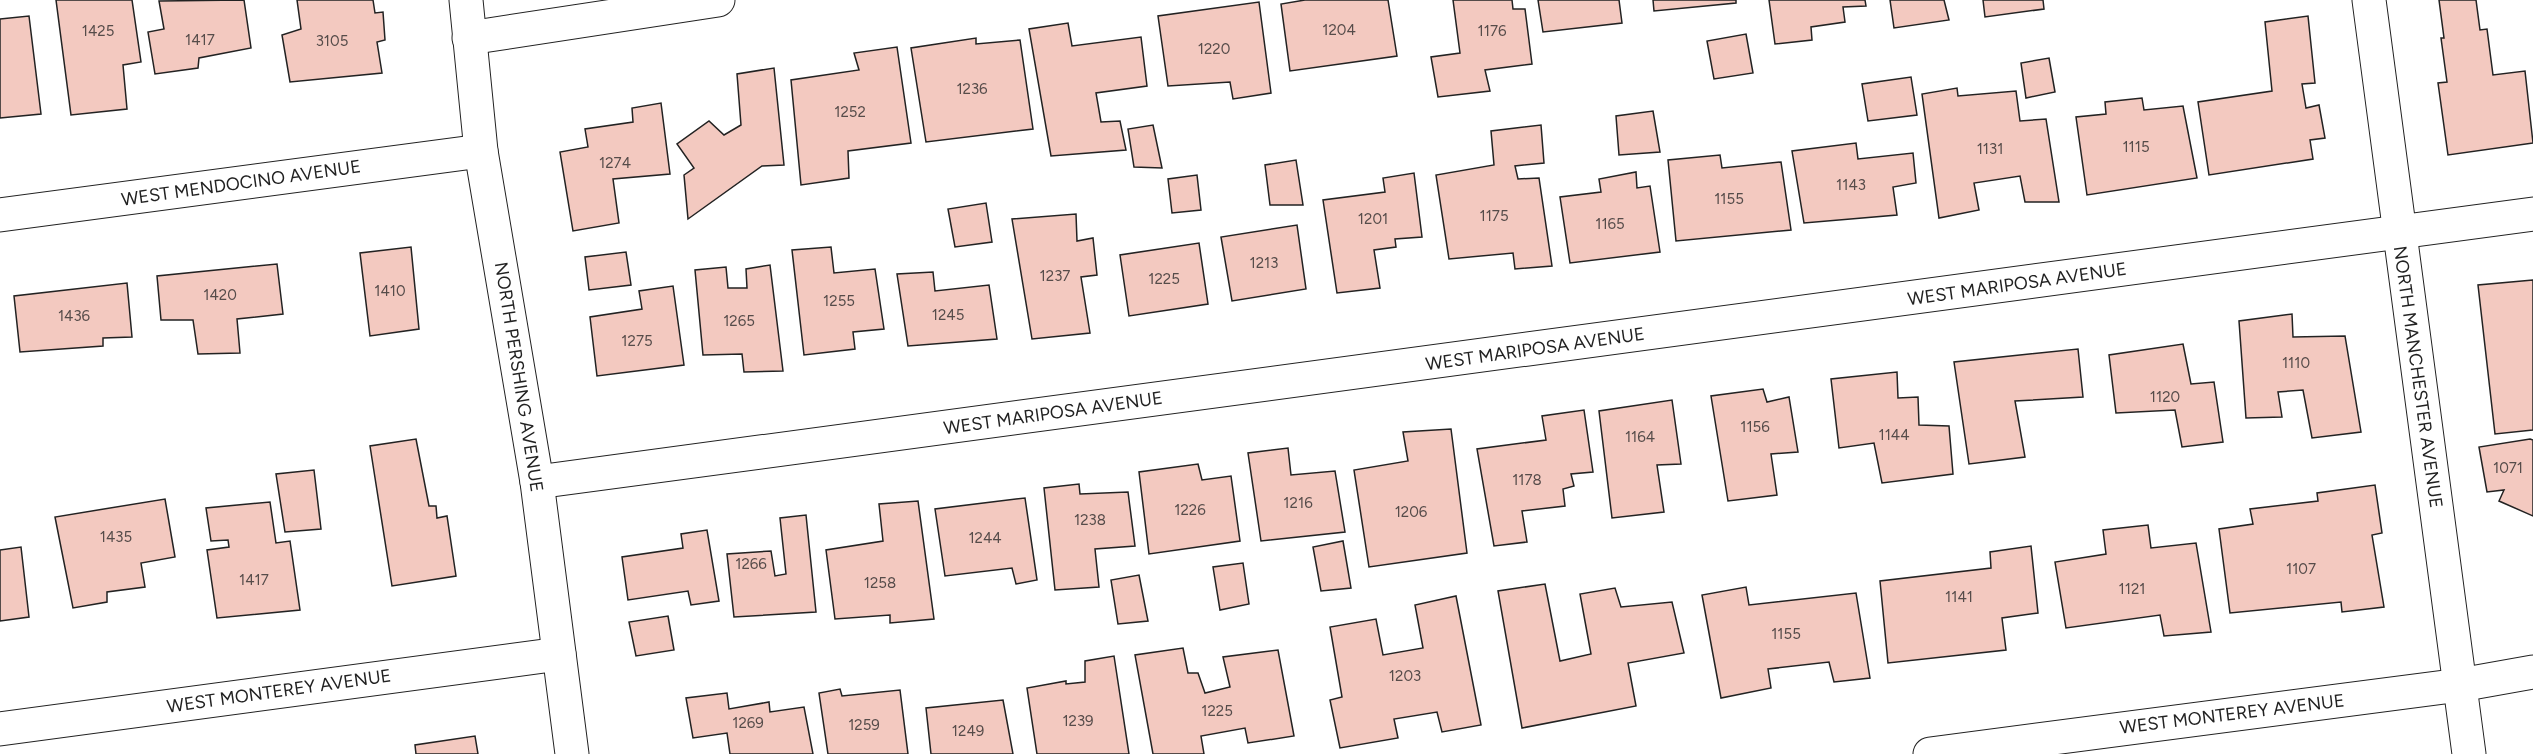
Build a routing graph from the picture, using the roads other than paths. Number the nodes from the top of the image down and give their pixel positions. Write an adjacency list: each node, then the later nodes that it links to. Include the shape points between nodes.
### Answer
1 (465, 0): 4 (street, NORTH PERSHING AVENUE)
2 (718, 0): 4 (street)
3 (2369, 0): 8 (street, NORTH MANCHESTER AVENUE)
4 (469, 38): 5 (street, NORTH PERSHING AVENUE)
5 (482, 151): 7 (street, WEST MENDOCINO AVENUE); 9 (street, NORTH PERSHING AVENUE)
6 (2533, 214): 8 (street, WEST MARIPOSA AVENUE)
7 (0, 215)
8 (2399, 233): 9 (street, WEST MARIPOSA AVENUE); 12 (street, NORTH MANCHESTER AVENUE)
9 (537, 482): 10 (street, NORTH PERSHING AVENUE)
10 (559, 654): 13 (street, WEST MONTEREY AVENUE); 14 (street, NORTH PERSHING AVENUE)
11 (2533, 672): 12 (street, WEST MONTEREY AVENUE)
12 (2460, 685): 15 (street, WEST MONTEREY AVENUE); 16 (street, NORTH MANCHESTER AVENUE)
13 (0, 729)
14 (572, 754)
15 (1930, 754)
16 (2469, 754)

